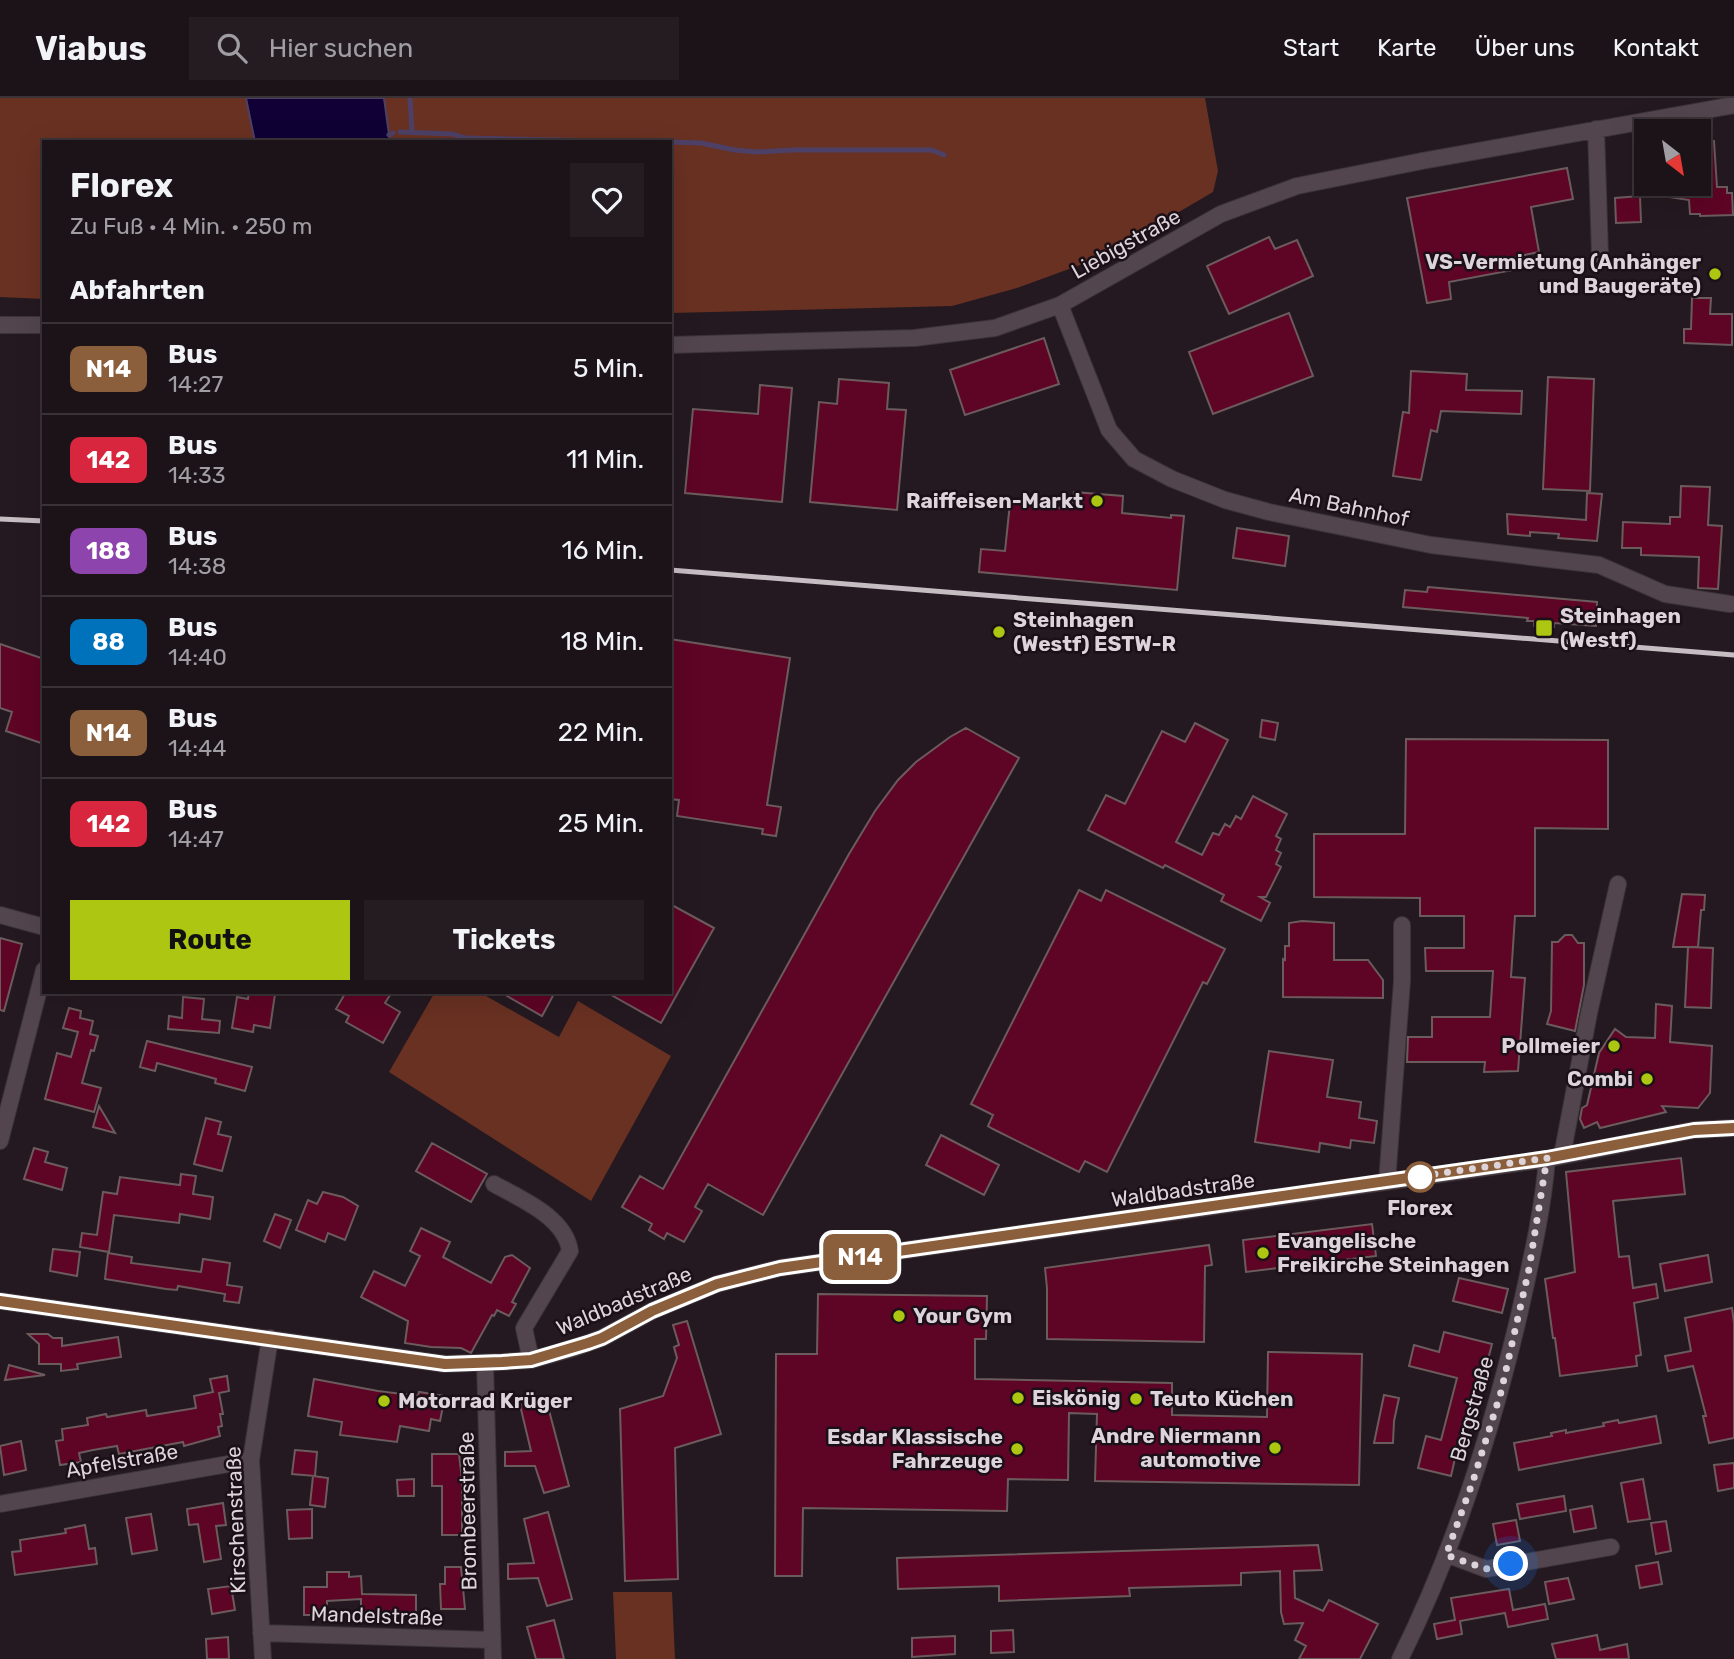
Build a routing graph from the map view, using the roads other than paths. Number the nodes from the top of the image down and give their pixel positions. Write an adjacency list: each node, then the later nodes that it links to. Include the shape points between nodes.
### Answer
1 (1734, 105): 2 (street, Liebigstraße)
2 (1596, 130): 3 (street); 4 (street, Liebigstraße, via 1297,186 1221,214)
3 (1600, 255)
4 (1060, 305): 7 (street, Liebigstraße, via 995,328 914,338); 8 (street, Am Bahnhof, via 1109,430 1134,459 1172,479 1269,512 1431,545 1599,565 1665,594)
5 (0, 325): 6 (street)
6 (42, 326)
7 (672, 345)
8 (1730, 604)
9 (1618, 884): 16 (street, Bergstraße)
10 (0, 915): 12 (street)
11 (1402, 925): 17 (street)
12 (42, 926)
13 (42, 978): 15 (street)
14 (1734, 1128): 16 (street, Waldbadstraße, via 1694,1130)
15 (0, 1141)
16 (1554, 1157): 17 (street, Waldbadstraße); 26 (street, Bergstraße, via 1501,1392)
17 (1387, 1182): 21 (street, Waldbadstraße, via 780,1268 717,1284 602,1338)
18 (494, 1184): 21 (street, via 533,1206 563,1229 568,1239 570,1251 524,1328)
19 (0, 1301): 20 (street, Waldbadstraße)
20 (270, 1338): 22 (street, Waldbadstraße, via 445,1364); 23 (street, Kirschenstraße)
21 (531, 1360): 22 (street, Waldbadstraße)
22 (485, 1363): 28 (street, Brombeerstraße)
23 (251, 1460): 24 (street, Apfelstraße); 27 (street, Kirschenstraße)
24 (0, 1504)
25 (1611, 1547): 26 (street, via 1486,1569)
26 (1446, 1555): 31 (street, Bergstraße)
27 (261, 1633): 28 (street, Mandelstraße); 29 (street, Kirschenstraße)
28 (492, 1640): 30 (street, Brombeerstraße)
29 (263, 1659)
30 (493, 1659)
31 (1400, 1659)

